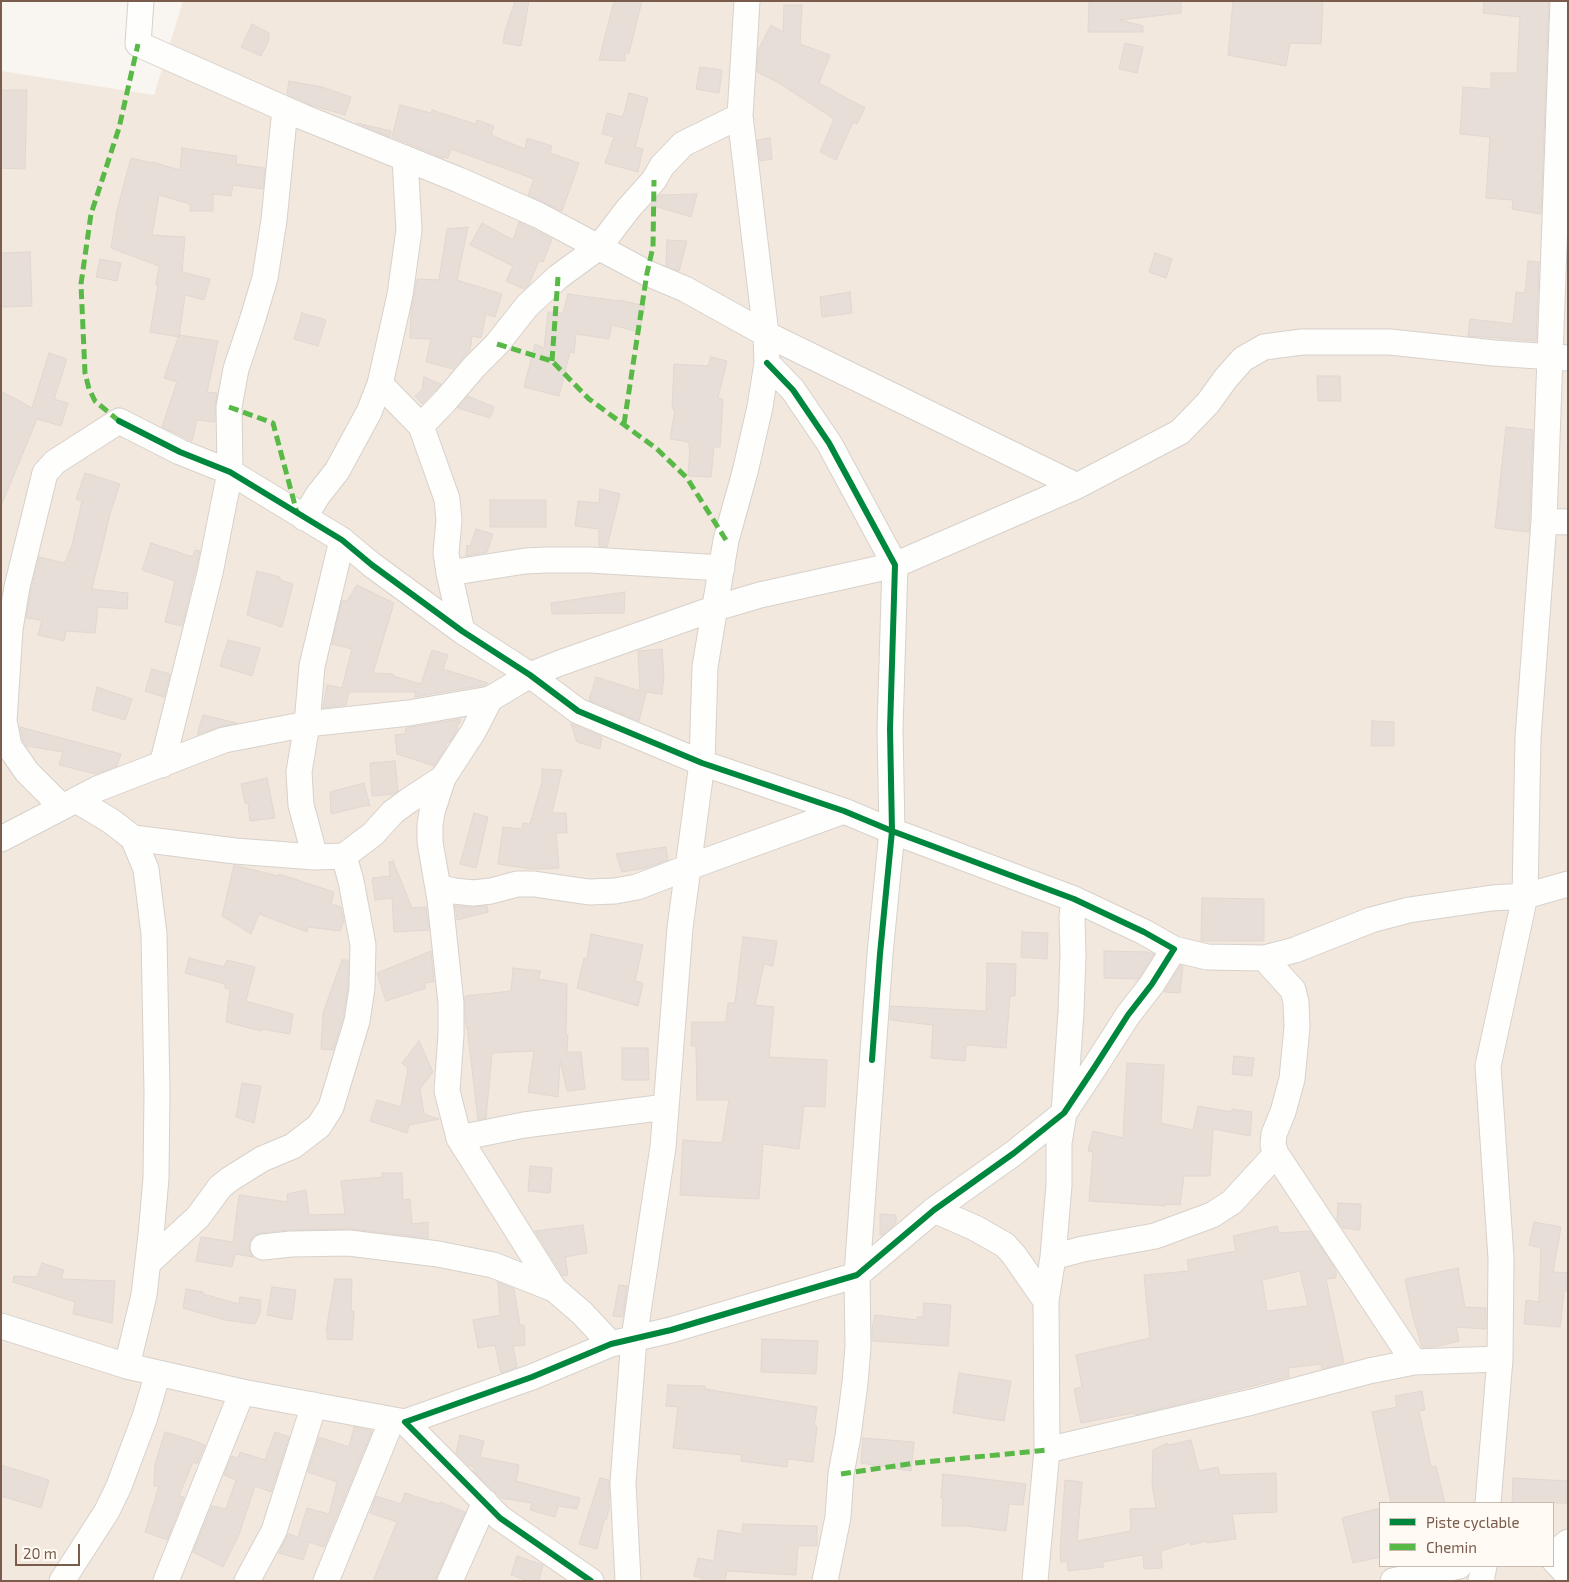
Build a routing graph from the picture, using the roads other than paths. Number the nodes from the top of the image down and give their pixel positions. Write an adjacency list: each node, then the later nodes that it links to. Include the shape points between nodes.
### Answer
1 (141, 1): 4 (street, via 138,44)
2 (747, 1): 5 (street)
3 (1562, 1): 9 (street)
4 (285, 109): 6 (street); 13 (street, via 274,220 264,278 236,369 230,407)
5 (740, 116): 7 (street, via 683,144); 8 (street)
6 (405, 158): 7 (street, via 538,214); 11 (street, via 409,230 400,295)
7 (599, 247): 8 (street); 12 (street, via 558,277 527,306 497,344)
8 (766, 334): 10 (street); 14 (street)
9 (1558, 358): 14 (street, via 1390,342 1302,342 1264,346 1242,359 1208,403 1180,432); 16 (street)
10 (767, 363): 18 (street, via 793,390 829,443); 19 (street, via 760,407 726,540)
11 (380, 384): 12 (street); 15 (street, via 369,412 336,471)
12 (421, 426): 20 (street, via 447,499)
13 (230, 472): 15 (street); 27 (street, via 210,573); 29 (street, via 180,452 119,421 56,462 45,473 10,629 4,720 9,746 27,772)
14 (1077, 486): 18 (street)
15 (304, 518): 17 (street)
16 (1556, 521): 39 (street, via 1528,738)
17 (342, 540): 22 (street); 25 (street, via 312,666)
18 (894, 565): 21 (street); 31 (street, via 890,729)
19 (722, 568): 20 (street, via 546,560); 21 (street)
20 (449, 573): 22 (street)
21 (716, 608): 23 (street); 26 (street, via 705,667)
22 (462, 631): 23 (street)
23 (530, 676): 24 (street); 26 (street, via 578,711)
24 (490, 699): 25 (street, via 409,713); 28 (street)
25 (307, 724): 27 (street, via 224,740); 35 (street, via 300,772 301,805)
26 (702, 763): 30 (street); 36 (street)
27 (162, 765): 29 (street, via 97,789)
28 (443, 778): 34 (street, via 393,812 373,834); 38 (street, via 430,824)
29 (69, 804): 32 (street, via 111,821); 33 (street)
30 (844, 811): 31 (street); 36 (street)
31 (892, 831): 40 (street); 51 (street)
32 (133, 838): 35 (street); 50 (street, via 146,869 154,934 156,1178)
33 (1, 839)
34 (344, 856): 35 (street); 50 (street, via 363,945 362,988 357,1022 331,1108 319,1126 293,1146 262,1159 220,1187 198,1217)
35 (315, 857)
36 (689, 866): 38 (street, via 637,887 615,891 589,892 534,884 473,893); 43 (street, via 680,928)
37 (1564, 880): 39 (street)
38 (438, 888): 45 (street, via 451,1003 447,1090)
39 (1525, 896): 42 (street, via 1409,910); 56 (street, via 1488,1066 1501,1258)
40 (1074, 899): 41 (street); 44 (street, via 1072,1002)
41 (1174, 949): 42 (street, via 1207,957); 44 (street)
42 (1264, 958): 46 (street, via 1293,990 1296,1002 1292,1079 1274,1134)
43 (666, 1107): 45 (street, via 524,1125); 55 (street, via 662,1147)
44 (1064, 1113): 47 (street); 49 (street, via 1059,1143)
45 (459, 1138): 52 (street)
46 (1276, 1154): 49 (street, via 1232,1202 1212,1215 1155,1236); 57 (street)
47 (934, 1210): 51 (street); 53 (street, via 1005,1245)
48 (263, 1247): 52 (street, via 349,1244 438,1254 493,1265)
49 (1053, 1257): 53 (street)
50 (148, 1263): 58 (street)
51 (857, 1275): 55 (street, via 747,1309); 79 (street, via 855,1383 838,1517)
52 (554, 1290): 55 (street)
53 (1046, 1301): 63 (street)
54 (1, 1326): 58 (street)
55 (623, 1341): 62 (street, via 532,1377); 78 (street, via 623,1483)
56 (1500, 1359): 57 (street); 65 (street)
57 (1414, 1362): 63 (street)
58 (128, 1366): 59 (street)
59 (158, 1372): 60 (street); 72 (street, via 145,1417 111,1502)
60 (242, 1392): 61 (street); 73 (street)
61 (314, 1405): 62 (street); 74 (street, via 274,1531)
62 (398, 1421): 64 (street); 75 (street)
63 (1048, 1450): 80 (street)
64 (485, 1502): 76 (street); 77 (street, via 500,1518)
65 (1488, 1502)
66 (1568, 1542): 67 (street)
67 (1554, 1553)
68 (1554, 1560): 71 (street)
69 (1454, 1567): 81 (street)
70 (1484, 1567): 82 (street)
71 (1568, 1574)
72 (62, 1581)
73 (166, 1581)
74 (247, 1581)
75 (326, 1581)
76 (450, 1581)
77 (592, 1581)
78 (628, 1581)
79 (825, 1581)
80 (1035, 1581)
81 (1393, 1581)
82 (1480, 1581)

